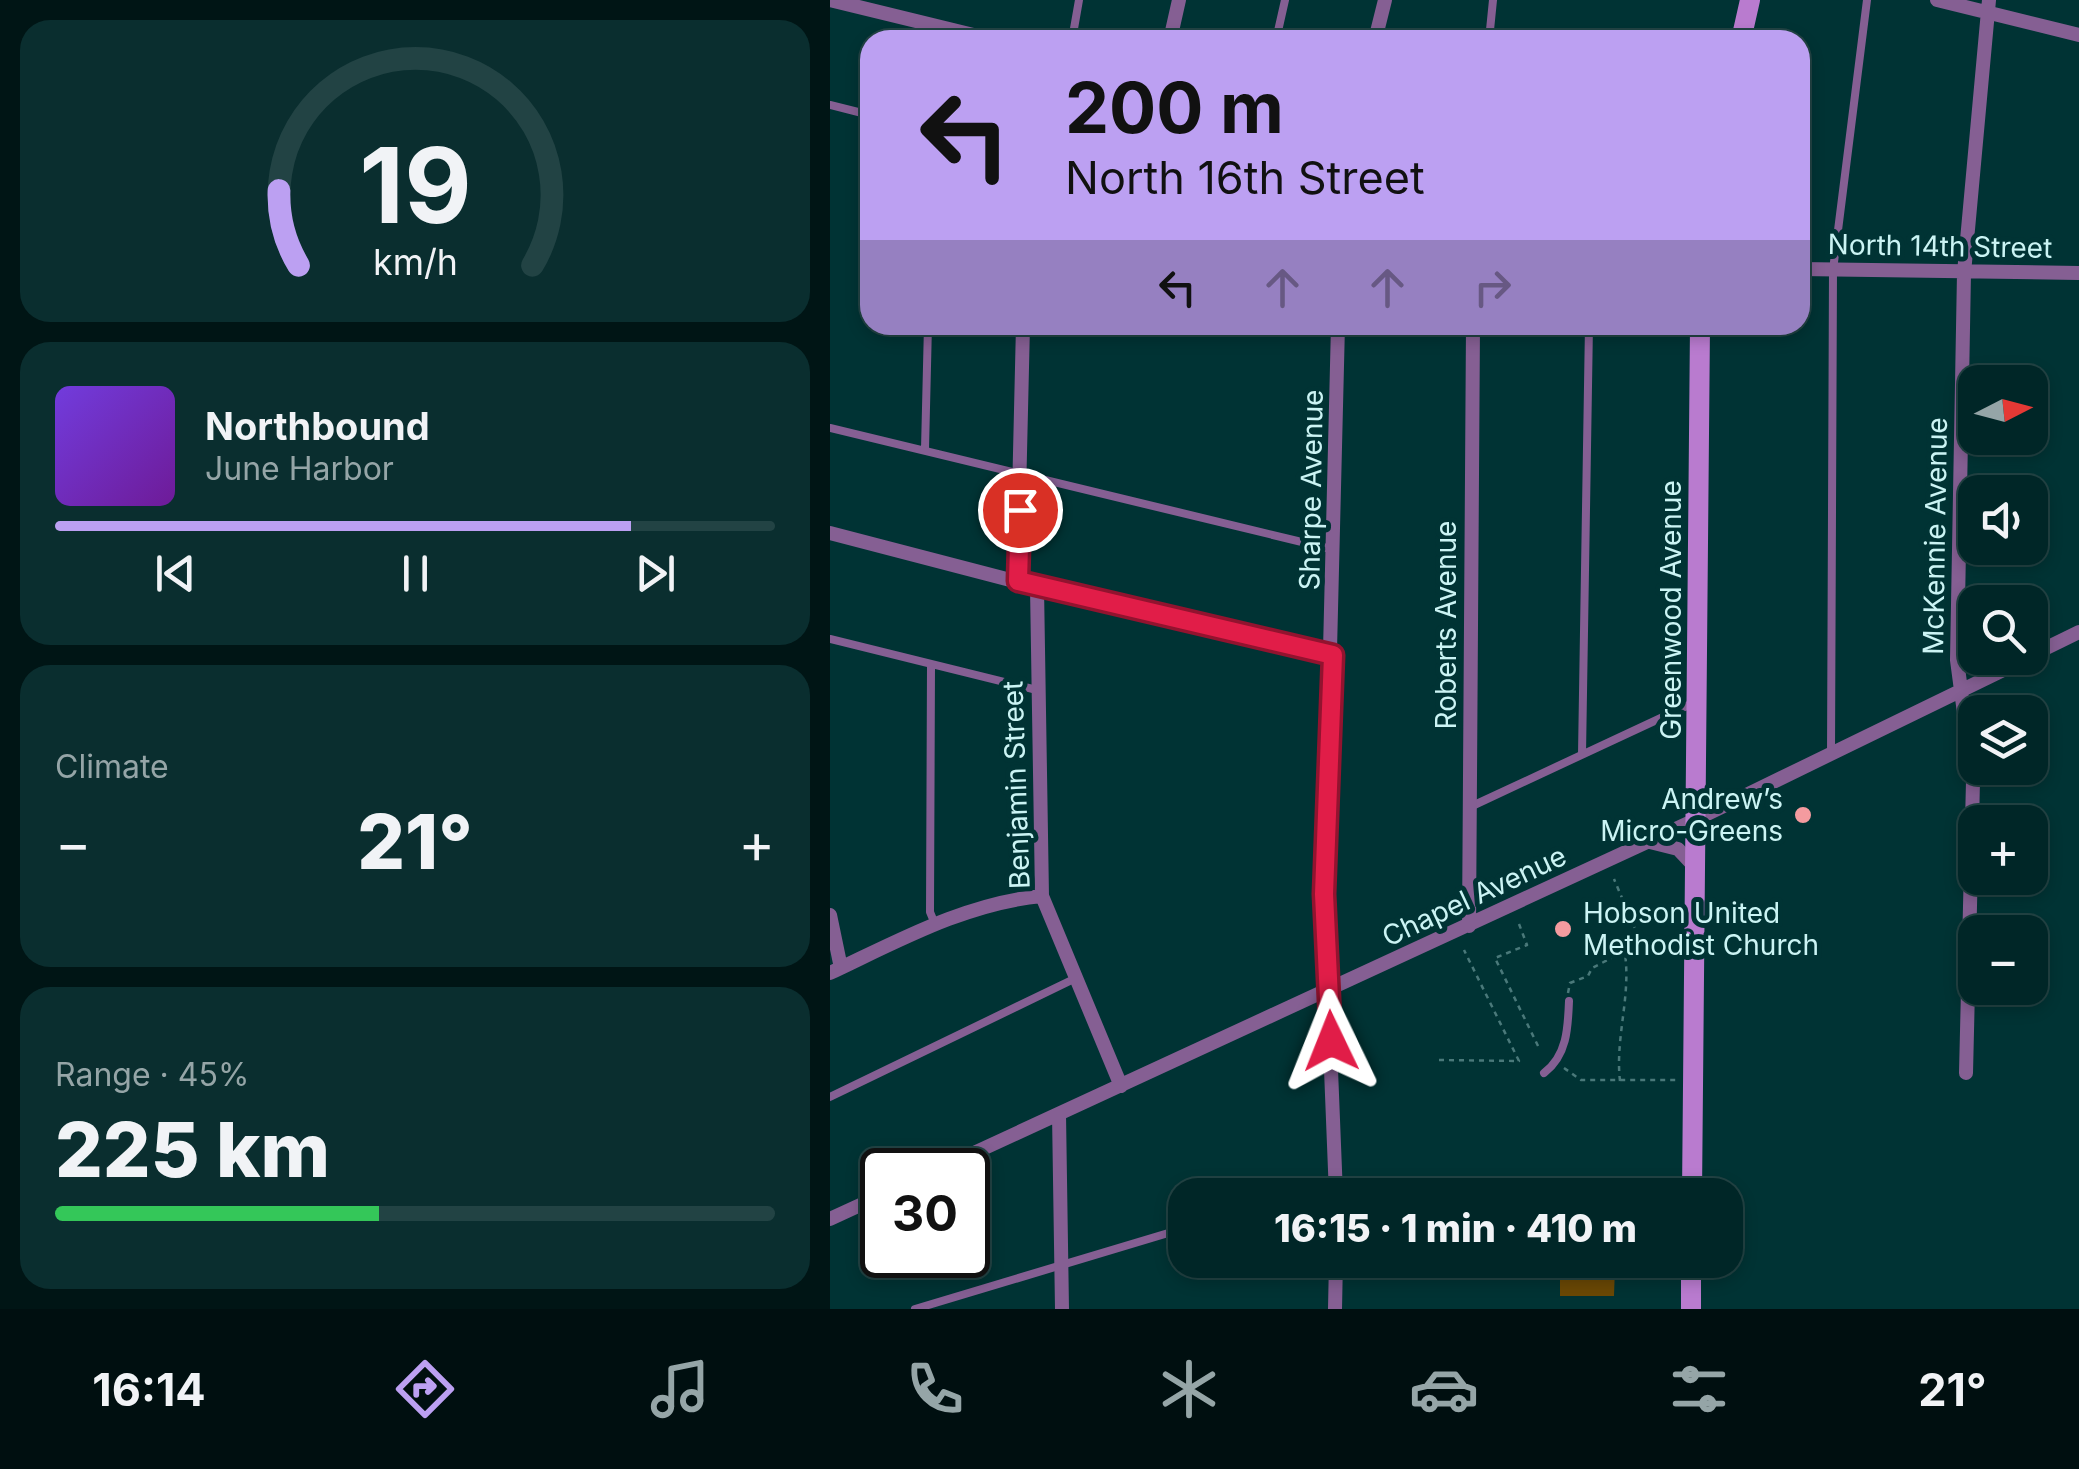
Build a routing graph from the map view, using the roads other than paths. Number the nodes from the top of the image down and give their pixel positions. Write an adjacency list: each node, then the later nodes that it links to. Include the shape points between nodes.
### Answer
1 (830, 0): 12 (street)
2 (1080, 0): 13 (lane)
3 (1179, 0): 14 (street)
4 (1285, 0): 15 (lane)
5 (1385, 0): 16 (street)
6 (1493, 0): 17 (lane)
7 (1750, 0): 18 (street)
8 (1868, 0): 23 (lane)
9 (1937, 0): 10 (street)
10 (1953, 2): 11 (street)
11 (1987, 6): 19 (street); 24 (street, McKennie Avenue)
12 (953, 30)
13 (1074, 30)
14 (1172, 30)
15 (1278, 30)
16 (1378, 30)
17 (1490, 30)
18 (1743, 30)
19 (2079, 35)
20 (830, 105): 21 (lane)
21 (860, 113)
22 (1810, 269): 23 (street, North 14th Street)
23 (1833, 270): 24 (street, North 14th Street); 49 (lane)
24 (1964, 273): 25 (street, North 14th Street); 46 (street, McKennie Avenue)
25 (2079, 273)
26 (928, 335): 33 (lane)
27 (1023, 335): 34 (street)
28 (1338, 335): 36 (street, Sharpe Avenue)
29 (1473, 335): 50 (street, Roberts Avenue)
30 (1589, 335): 48 (lane)
31 (1700, 335): 47 (street, Greenwood Avenue)
32 (830, 428): 33 (lane)
33 (925, 449): 34 (lane)
34 (1020, 475): 36 (lane); 37 (street)
35 (830, 533): 37 (street)
36 (1336, 550): 42 (street, Sharpe Avenue)
37 (1018, 581): 38 (street)
38 (1037, 587): 42 (street); 45 (street, Benjamin Street)
39 (2079, 632): 41 (street, Chapel Avenue)
40 (830, 639): 43 (lane)
41 (2048, 648)
42 (1333, 655): 60 (street, Sharpe Avenue, via 1324,894)
43 (931, 666): 45 (lane); 56 (lane, via 930,912)
44 (1992, 675): 46 (street, Chapel Avenue)
45 (1037, 690): 54 (street, Benjamin Street)
46 (1960, 691): 49 (street, Chapel Avenue); 63 (street, McKennie Avenue, via 1973,781)
47 (1698, 701): 48 (lane); 51 (street, Greenwood Avenue)
48 (1582, 754): 50 (lane)
49 (1831, 754): 51 (street, Chapel Avenue)
50 (1470, 807): 57 (street, Roberts Avenue)
51 (1697, 819): 52 (street, Chapel Avenue); 53 (street, Greenwood Avenue)
52 (1649, 842): 53 (street, via 1678,849); 57 (street, Chapel Avenue)
53 (1696, 869): 69 (street, Greenwood Avenue)
54 (1042, 896): 56 (street, via 992,904); 59 (street, Benjamin Street)
55 (830, 914): 58 (street)
56 (936, 924): 58 (street)
57 (1470, 926): 60 (street, Chapel Avenue)
58 (835, 970)
59 (1076, 978): 64 (street, Benjamin Street); 65 (lane)
60 (1330, 991): 64 (street, Chapel Avenue); 68 (street, Sharpe Avenue)
61 (1568, 997): 62 (lane, via 1568,1034 1556,1064)
62 (1544, 1073)
63 (1966, 1073)
64 (1121, 1086): 66 (street, Chapel Avenue)
65 (830, 1097)
66 (1058, 1114): 67 (street, Chapel Avenue); 73 (street)
67 (985, 1148)
68 (1336, 1178)
69 (1692, 1178)
70 (860, 1206): 71 (street)
71 (830, 1220)
72 (1168, 1233): 73 (lane)
73 (1062, 1262): 76 (lane); 77 (street)
74 (1336, 1278): 78 (street)
75 (1692, 1278): 79 (street)
76 (914, 1309)
77 (1062, 1309)
78 (1336, 1309)
79 (1691, 1309)

